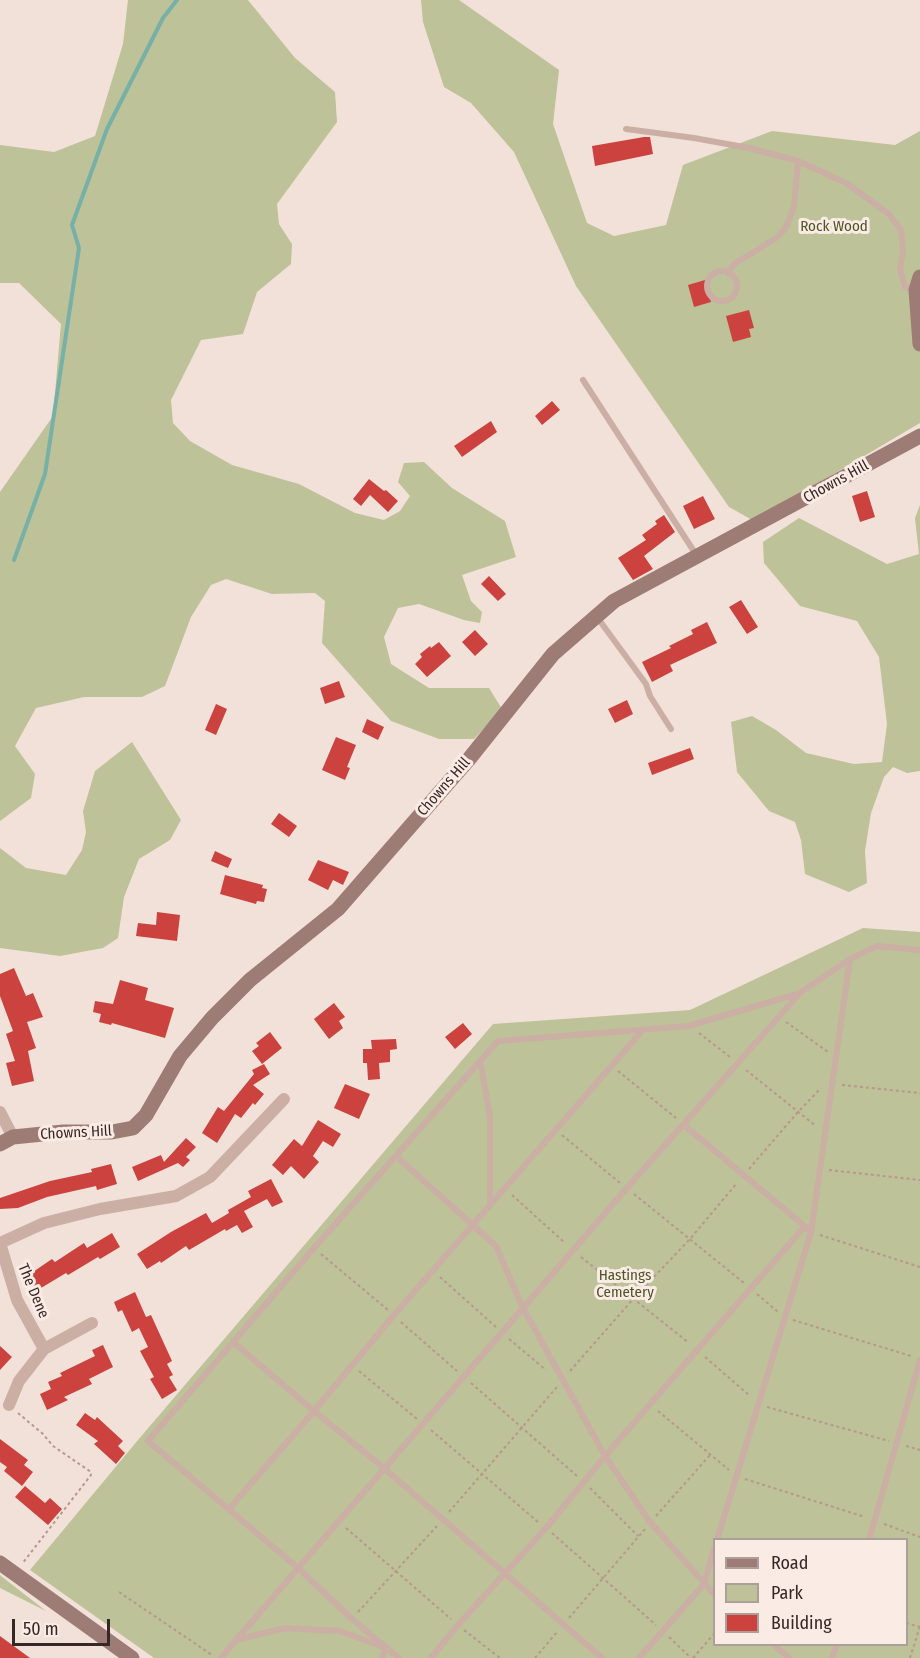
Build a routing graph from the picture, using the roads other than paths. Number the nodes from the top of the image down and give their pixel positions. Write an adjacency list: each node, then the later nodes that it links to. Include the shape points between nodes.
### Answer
1 (626, 129): 2 (lane, via 749,148)
2 (798, 161): 3 (lane, via 794,207 784,229 775,239 734,264); 4 (lane, via 846,183 890,214 901,230 900,269 905,287)
3 (728, 273): 3 (lane, via 718,272 710,277 710,295 718,300 728,300 735,293 736,284)
4 (918, 283): 5 (street)
5 (920, 344)
6 (583, 380): 8 (lane)
7 (920, 436): 8 (street, Chowns Hill)
8 (697, 557): 9 (street, Chowns Hill, via 614,601)
9 (597, 616): 10 (lane, via 646,684); 19 (street, Chowns Hill, via 553,654 469,759 338,909 250,980 212,1018 180,1056 146,1115 133,1128 63,1132)
10 (671, 729)
11 (920, 950): 12 (lane, via 877,945)
12 (850, 959): 13 (lane); 24 (lane)
13 (800, 993): 14 (lane, via 689,1026); 18 (lane)
14 (642, 1031): 15 (lane, via 498,1041); 21 (lane)
15 (480, 1060): 20 (lane); 21 (lane, via 490,1116)
16 (284, 1099): 25 (street, via 210,1177 176,1196 44,1223)
17 (0, 1112): 19 (street)
18 (684, 1125): 23 (lane); 26 (lane)
19 (7, 1141)
20 (396, 1156): 22 (lane); 28 (lane)
21 (490, 1206): 22 (lane)
22 (473, 1226): 26 (lane, via 496,1246); 32 (lane)
23 (805, 1226): 24 (lane); 33 (lane)
24 (811, 1232): 36 (lane)
25 (0, 1243): 29 (street, The Dene, via 17,1300)
26 (523, 1308): 33 (lane); 34 (lane)
27 (92, 1323): 29 (street)
28 (233, 1342): 32 (lane); 35 (lane, via 148,1441)
29 (44, 1349): 31 (street, via 19,1382)
30 (920, 1359): 37 (lane)
31 (9, 1405)
32 (314, 1411): 34 (lane); 35 (lane)
33 (605, 1456): 41 (lane); 42 (lane, via 650,1522)
34 (384, 1468): 40 (lane); 41 (lane)
35 (229, 1509): 40 (lane)
36 (717, 1538)
37 (868, 1538)
38 (713, 1552): 42 (lane)
39 (0, 1563): 47 (street)
40 (298, 1568): 44 (lane); 46 (lane)
41 (505, 1573): 51 (lane); 52 (lane)
42 (704, 1584): 43 (lane); 53 (lane)
43 (713, 1593)
44 (236, 1640): 46 (lane, via 285,1628 316,1629 340,1631); 48 (lane)
45 (774, 1646): 54 (lane)
46 (386, 1648): 49 (lane); 50 (lane)
47 (132, 1658)
48 (219, 1658)
49 (382, 1658)
50 (399, 1658)
51 (431, 1658)
52 (602, 1658)
53 (639, 1658)
54 (789, 1658)

